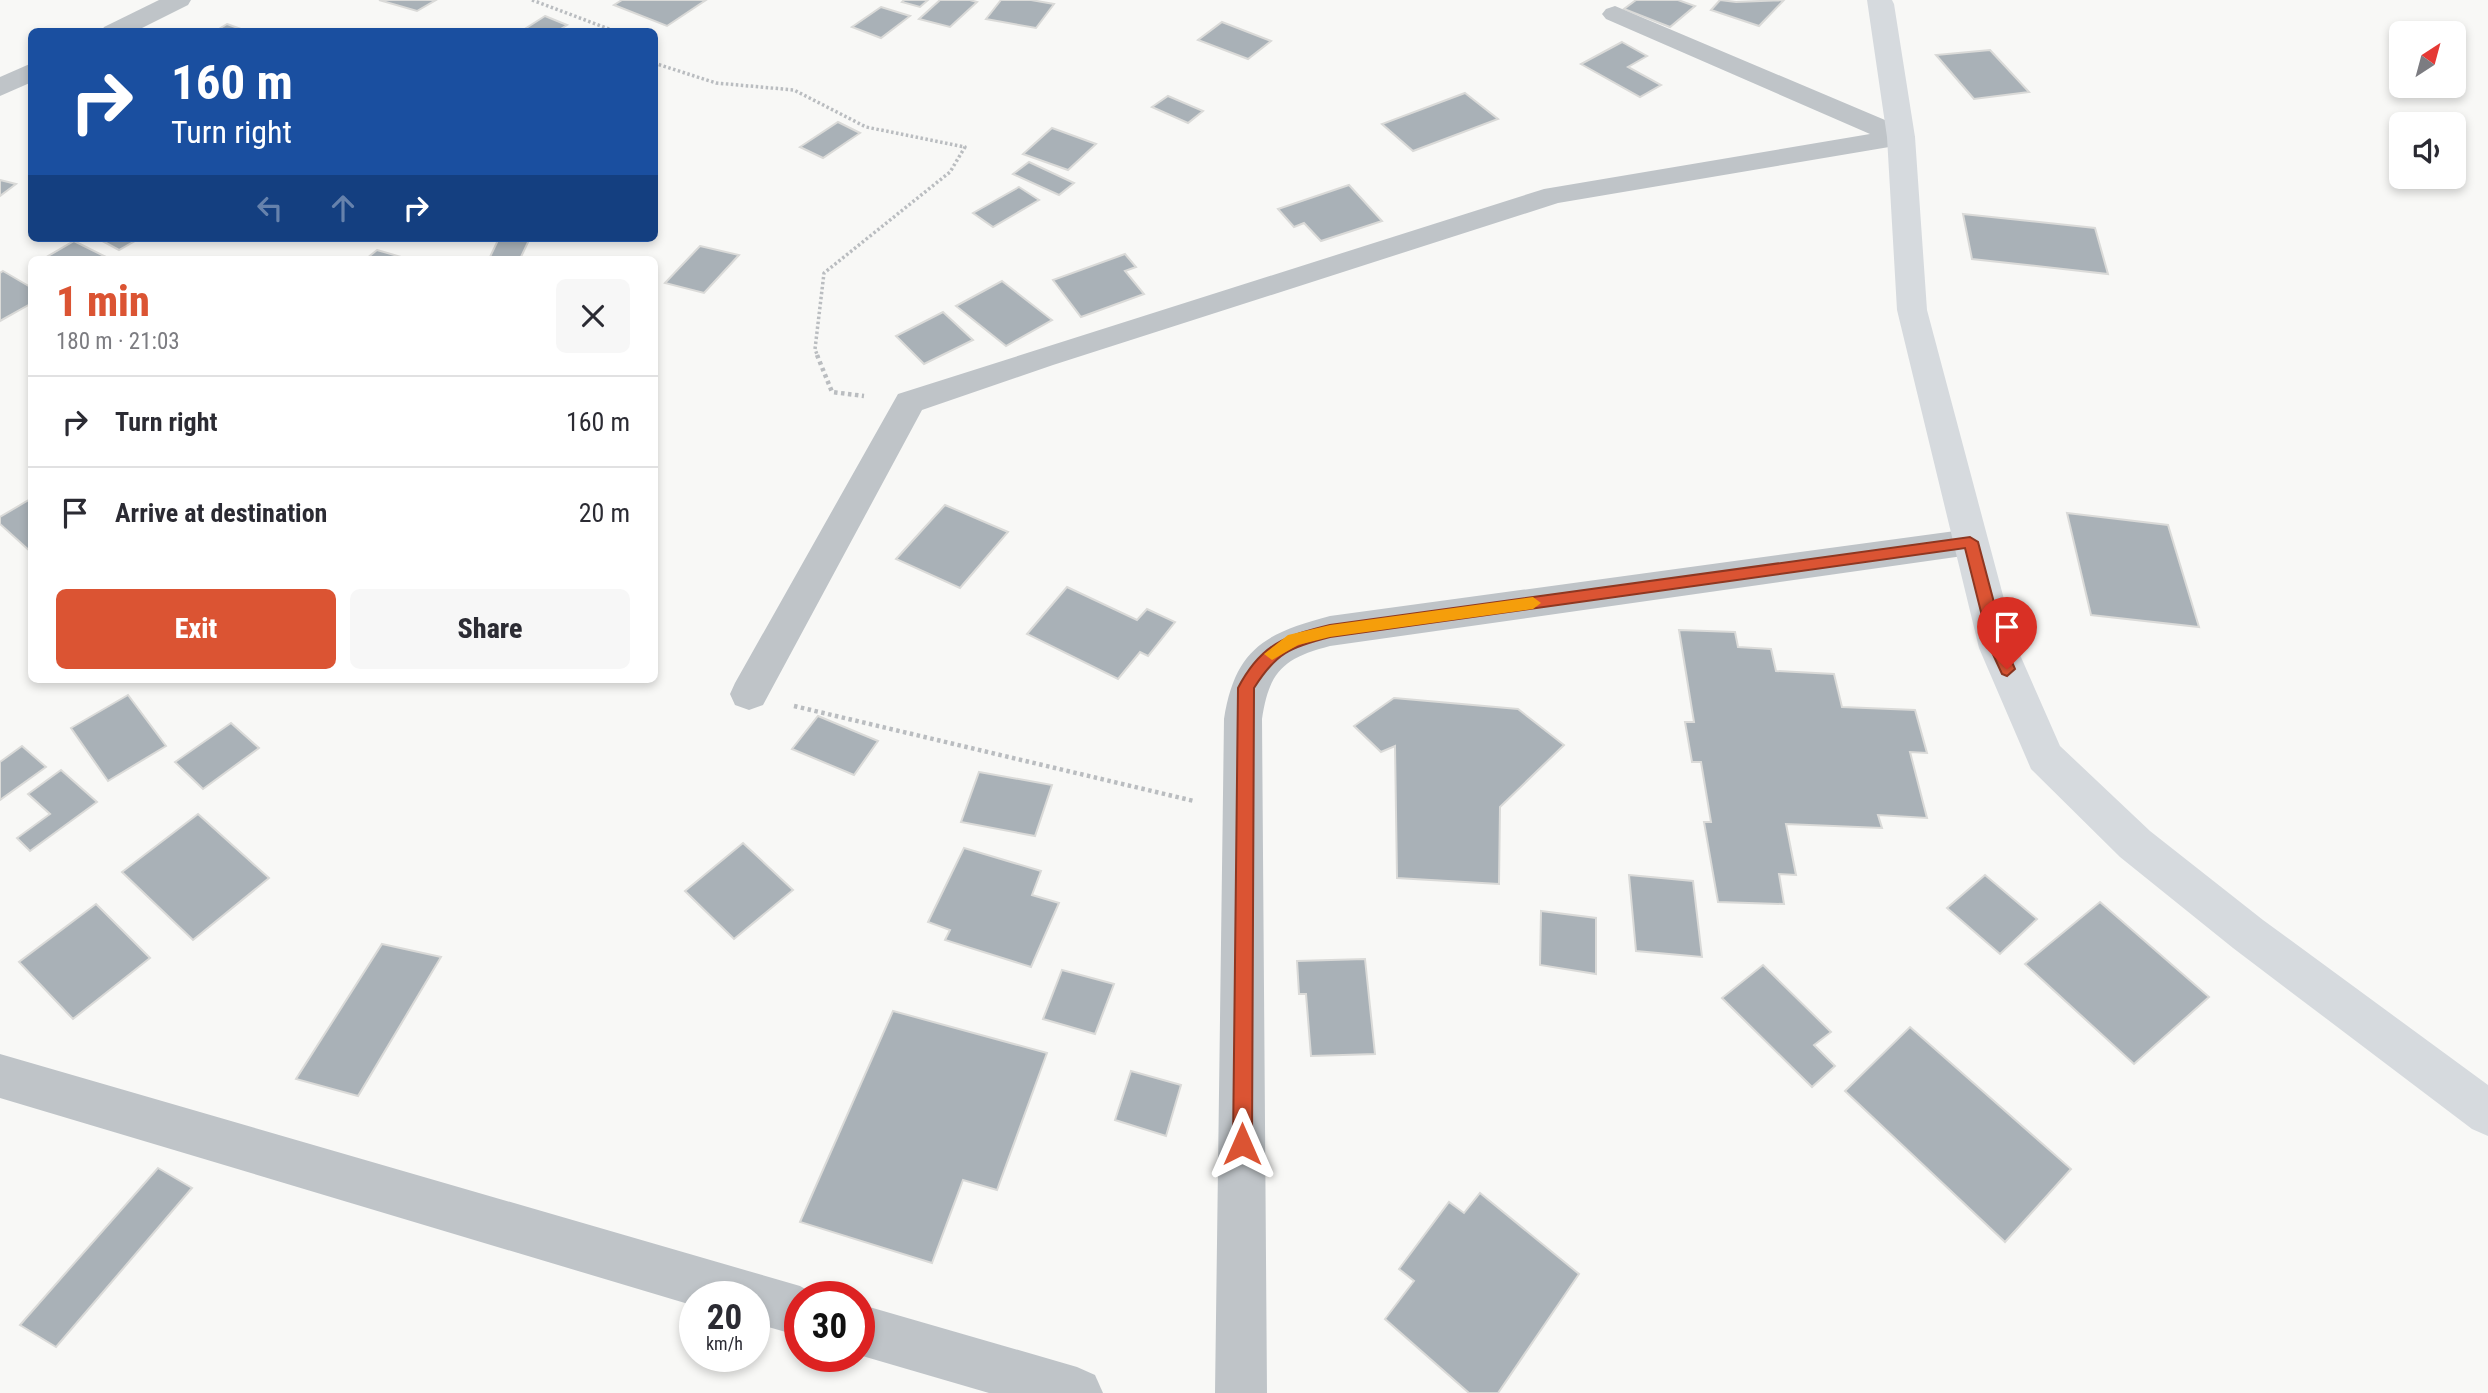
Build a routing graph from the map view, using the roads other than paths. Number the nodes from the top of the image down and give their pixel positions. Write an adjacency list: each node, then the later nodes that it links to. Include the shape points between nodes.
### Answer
1 (179, 0): 4 (street)
2 (1879, 0): 7 (street)
3 (1615, 14): 7 (street)
4 (121, 28)
5 (28, 73): 6 (street)
6 (0, 88)
7 (1901, 137): 8 (street, via 1912,310); 9 (street, via 1554,195 910,402)
8 (1970, 542): 11 (street, via 1998,648 2045,757 2135,844); 15 (street, via 1330,631 1294,640 1264,659 1246,688)
9 (749, 694)
10 (0, 1076): 12 (street)
11 (2488, 1113)
12 (698, 1281)
13 (875, 1334): 14 (street)
14 (1077, 1393)
15 (1241, 1393)

